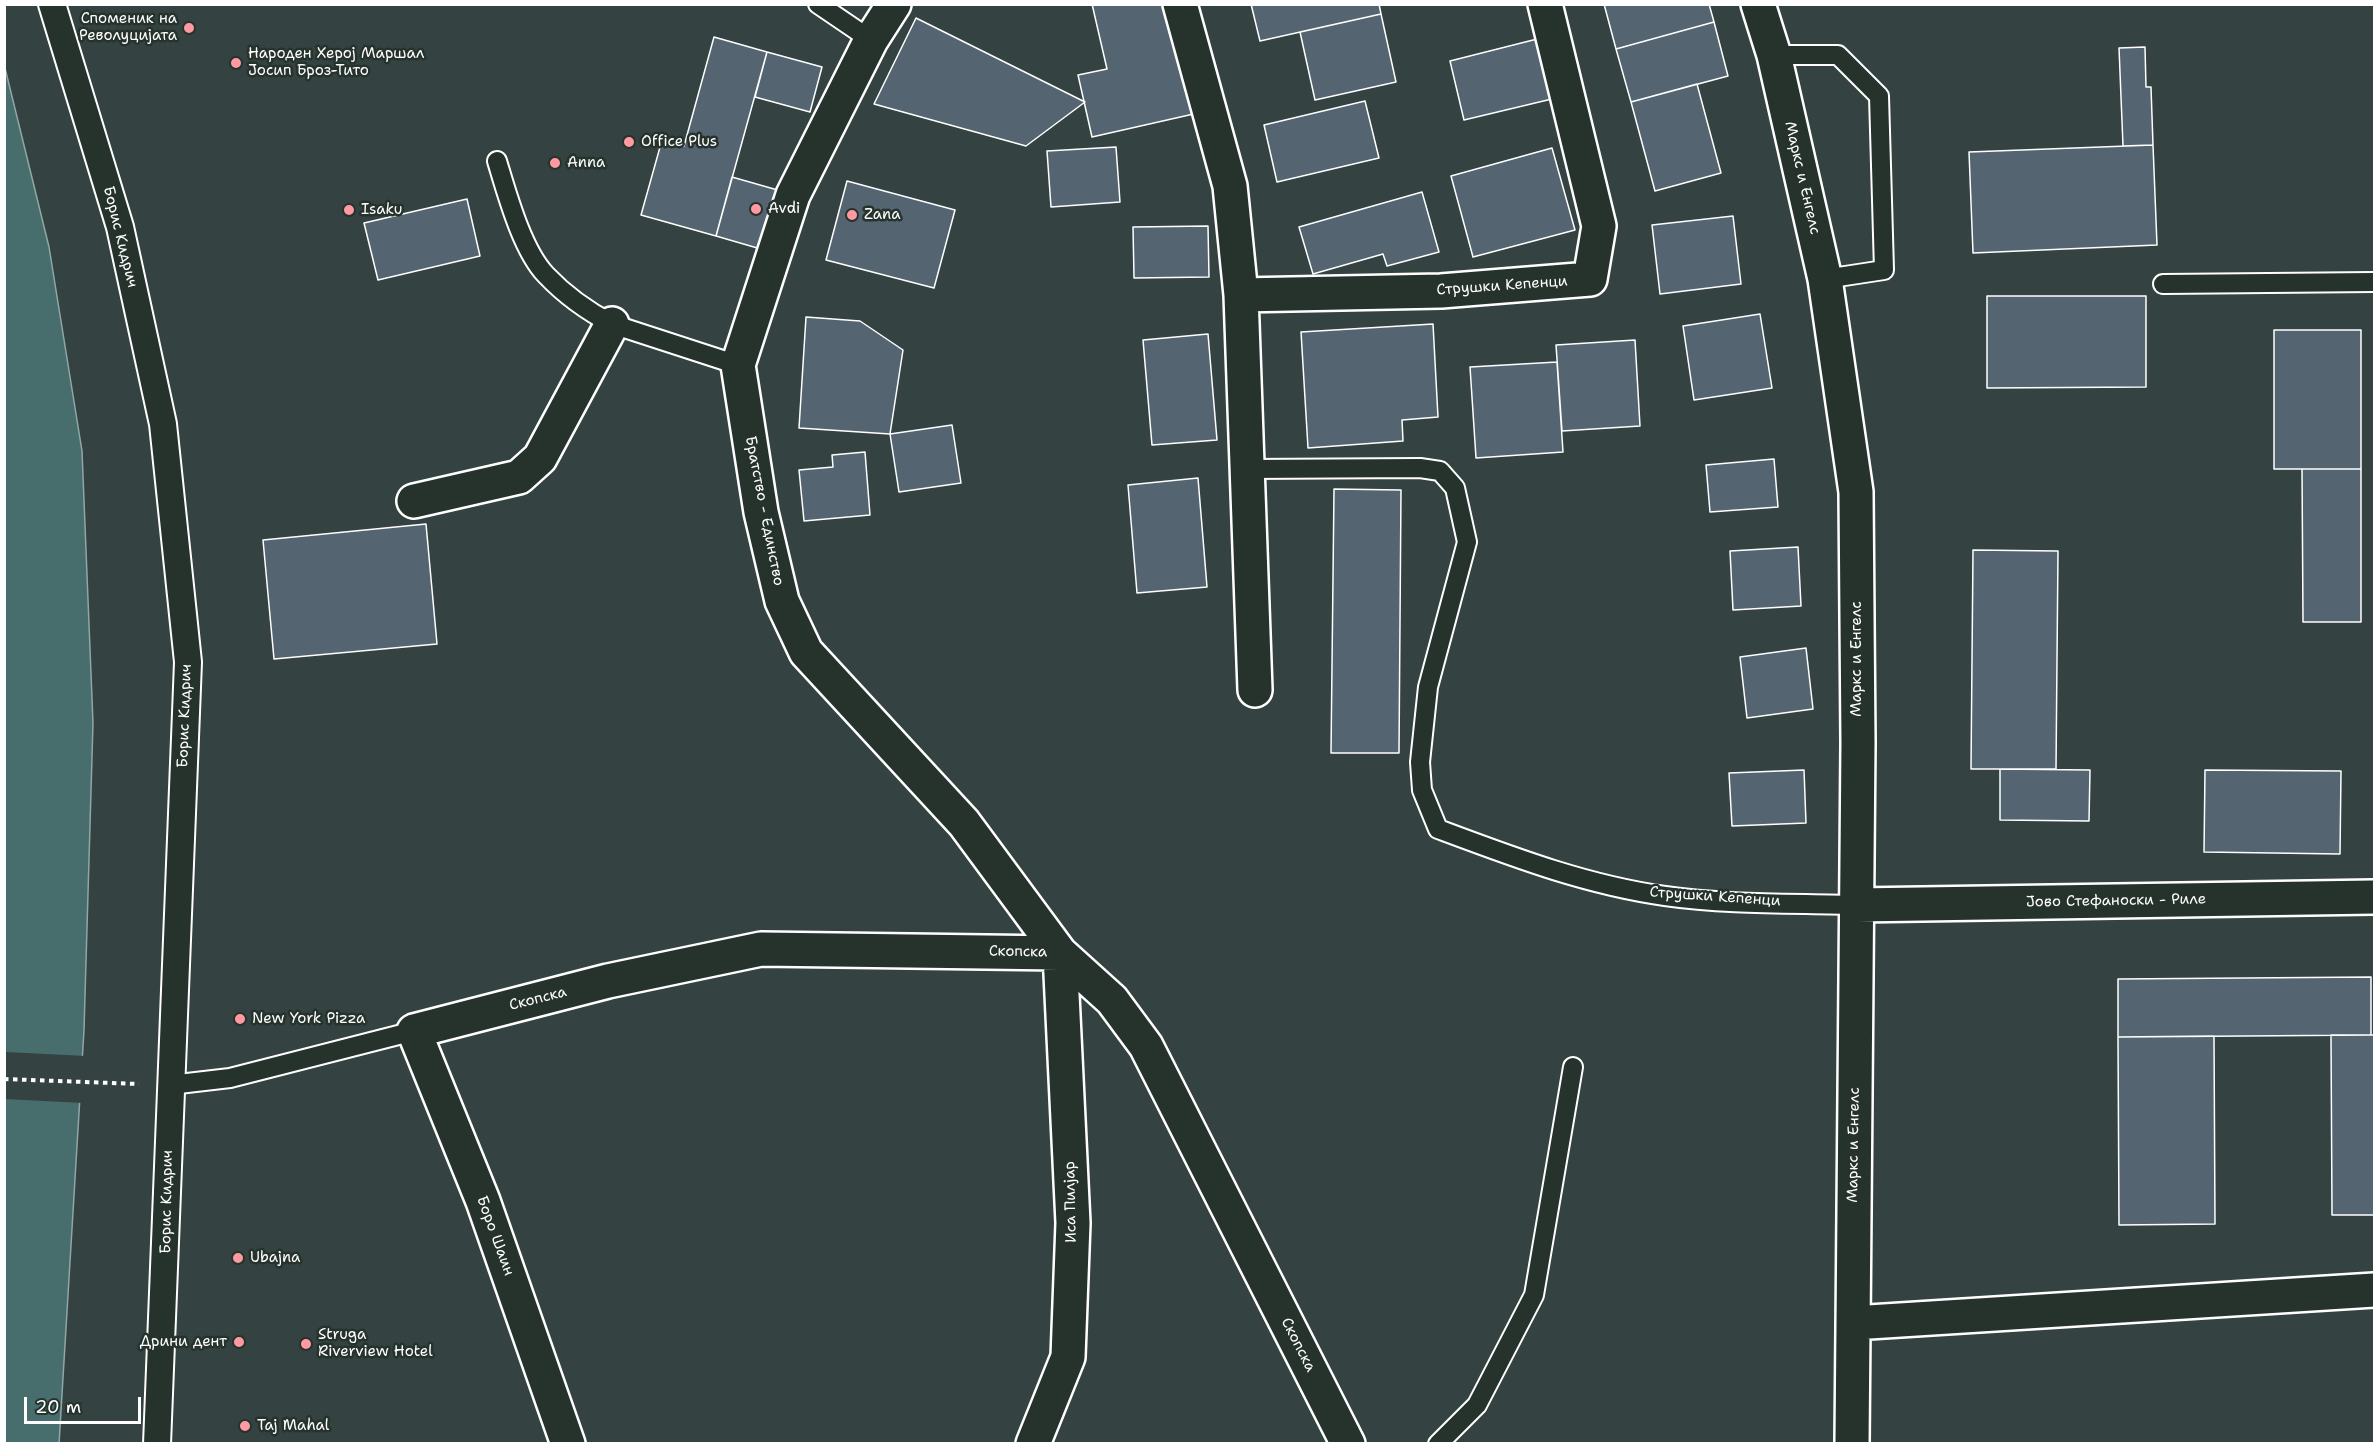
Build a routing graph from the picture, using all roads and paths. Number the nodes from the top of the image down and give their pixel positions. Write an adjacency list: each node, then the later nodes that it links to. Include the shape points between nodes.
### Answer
1 (52, 4): 25 (street, Борис Кидрич, via 120,227 163,424 188,662)
2 (818, 4): 7 (lane)
3 (894, 4): 7 (street, Братство - Единство)
4 (1180, 4): 13 (street, via 1230,186)
5 (1545, 4): 13 (street, Струшки Кепенци, via 1599,226 1590,279 1441,291)
6 (1758, 4): 8 (street, Маркс и Енгелс)
7 (871, 40): 15 (street, Братство - Единство, via 793,195)
8 (1774, 55): 10 (street, Маркс и Енгелс); 10 (lane, via 1838,56 1879,96 1884,270)
9 (497, 161): 14 (lane, via 517,225 545,274)
10 (1825, 279): 20 (street, Маркс и Енгелс, via 1856,492)
11 (2374, 282): 12 (lane)
12 (2163, 284)
13 (1241, 295): 16 (street)
14 (612, 324): 15 (lane); 17 (street, via 540,458 519,477)
15 (738, 364): 21 (street, Братство - Единство, via 761,512 782,601 806,652 964,823)
16 (1247, 469): 18 (street); 20 (lane, Струшки Кепенци, via 1420,468 1440,471 1455,488 1467,542 1428,687 1420,762 1422,790 1438,830 1551,870 1666,896)
17 (414, 501)
18 (1255, 690)
19 (2374, 897): 20 (street, Јово Стефаноски - Риле)
20 (1857, 905): 27 (street, Маркс и Енгелс)
21 (1060, 953): 22 (street, Скопска, via 761,949 608,981); 30 (street, Иса Пилјар, via 1073,1223 1068,1357); 31 (street, Скопска, via 1112,1000 1146,1046)
22 (414, 1031): 25 (lane, via 230,1078); 29 (street, Боро Шаин, via 483,1201)
23 (1573, 1067): 32 (lane, via 1534,1295 1478,1405)
24 (4, 1079): 25 (path)
25 (170, 1085): 28 (street, Борис Кидрич)
26 (2374, 1290): 27 (street)
27 (1852, 1323): 33 (street, Маркс и Енгелс)
28 (157, 1443)
29 (568, 1443)
30 (1033, 1443)
31 (1348, 1443)
32 (1438, 1443)
33 (1852, 1443)

